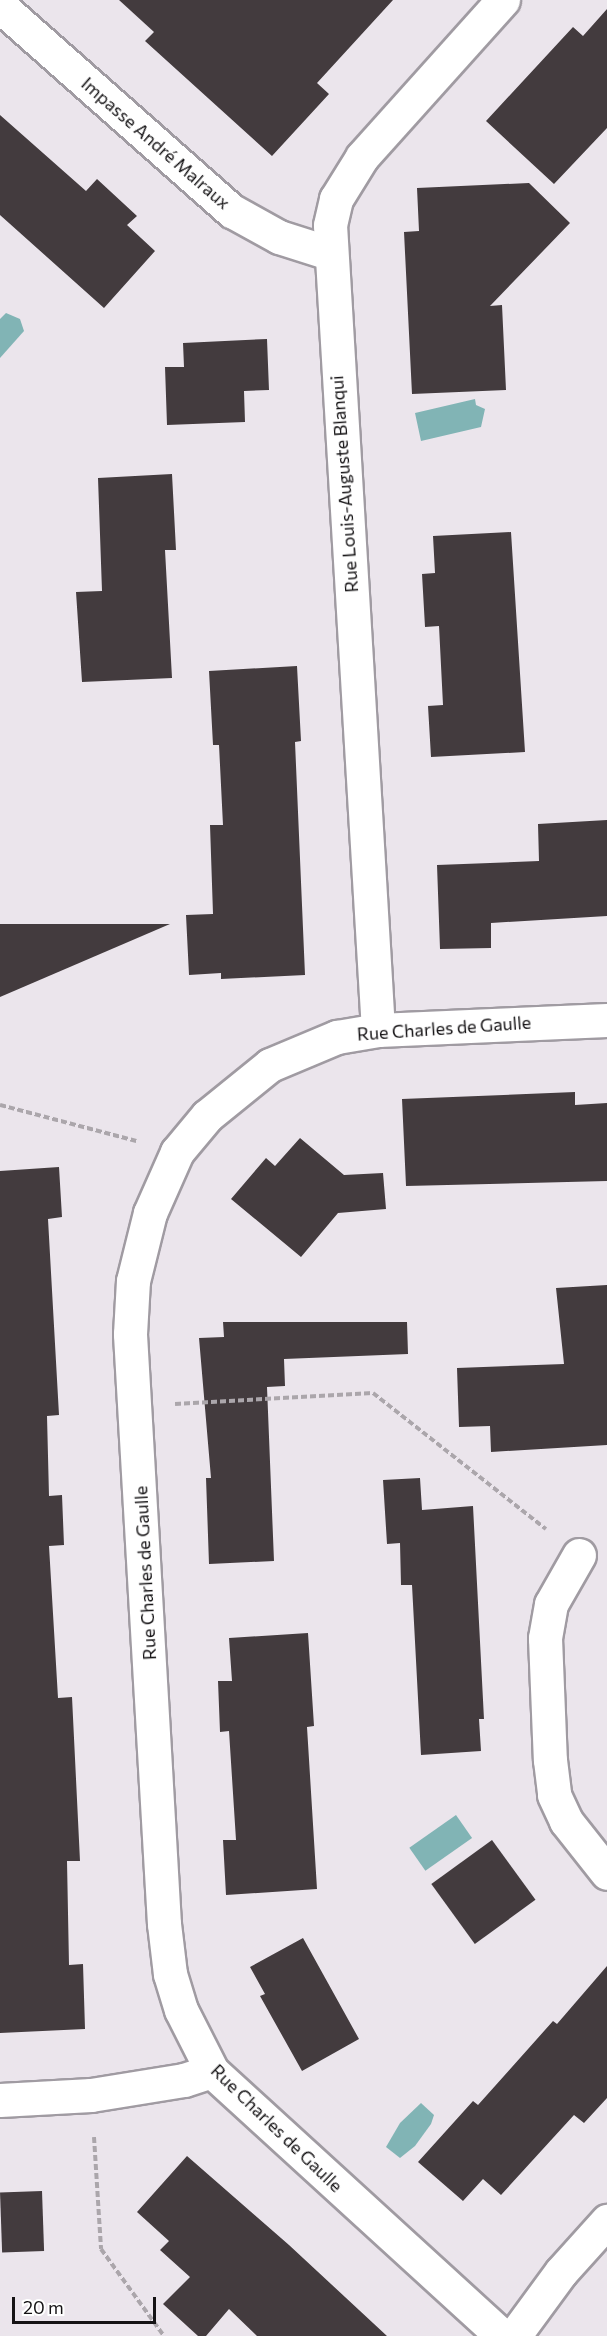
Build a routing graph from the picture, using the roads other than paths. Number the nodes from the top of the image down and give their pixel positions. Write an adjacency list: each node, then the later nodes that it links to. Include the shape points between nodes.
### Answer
1 (503, 0): 3 (street, Rue Louis-Auguste Blanqui, via 347,178 330,225)
2 (0, 6): 3 (street, Impasse André Malraux, via 232,212 279,237)
3 (329, 253): 5 (street, Rue Louis-Auguste Blanqui)
4 (607, 1020): 5 (street, Rue Charles de Gaulle)
5 (378, 1030): 8 (street, Rue Charles de Gaulle, via 337,1037 270,1065 207,1116 177,1152 150,1213 133,1281 130,1334 164,1924 170,1974 181,2010)
6 (579, 1555): 7 (street, via 551,1604 545,1638 550,1760 554,1795 566,1821)
7 (607, 1873)
8 (212, 2071): 9 (street, via 184,2080 92,2095); 11 (street, Rue Charles de Gaulle)
9 (0, 2100)
10 (607, 2221): 12 (street, via 561,2272)
11 (502, 2336)
12 (514, 2336)

